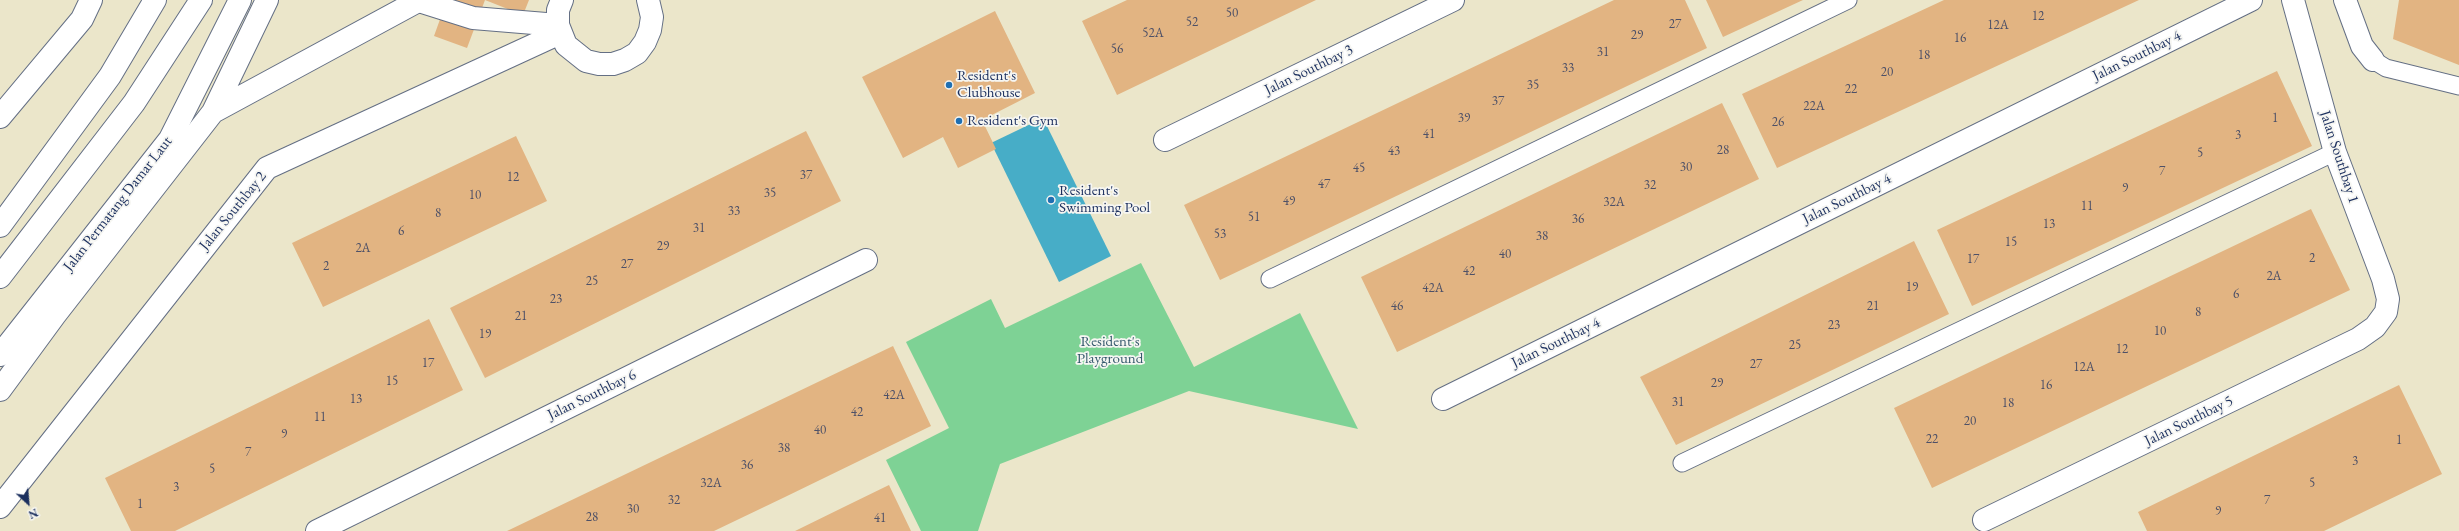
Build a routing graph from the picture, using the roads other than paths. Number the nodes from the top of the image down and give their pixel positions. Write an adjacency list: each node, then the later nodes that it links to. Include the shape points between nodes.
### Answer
1 (91, 0): 18 (main road, via 82,19)
2 (155, 0): 21 (main road, via 110,76)
3 (201, 0): 23 (main road, via 134,103)
4 (240, 0): 26 (main road, Jalan Permatang Damar Laut, via 170,139)
5 (267, 0): 17 (main road)
6 (417, 0): 14 (main road, via 473,18); 17 (main road)
7 (562, 0): 14 (main road, via 558,10)
8 (1453, 0): 19 (main road, Jalan Southbay 3)
9 (1848, 0): 24 (lane)
10 (2251, 0): 28 (main road, Jalan Southbay 4)
11 (2293, 0): 20 (main road, Jalan Southbay 1)
12 (2345, 0): 15 (main road, via 2362,46)
13 (652, 1): 14 (main road, via 650,30 637,53 613,64 586,62 566,45)
14 (559, 29): 30 (main road, Jalan Southbay 2, via 267,168)
15 (2372, 60): 16 (lane, via 2386,68)
16 (2459, 86)
17 (213, 112): 27 (main road, via 59,309)
18 (0, 117)
19 (1165, 140)
20 (2335, 152): 25 (main road, Jalan Southbay 1, via 2383,279 2388,299); 29 (lane)
21 (0, 226)
22 (866, 260): 32 (main road, Jalan Southbay 6)
23 (0, 277)
24 (1270, 279)
25 (2386, 312): 31 (main road, Jalan Southbay 5, via 2375,327 2358,338)
26 (0, 354)
27 (0, 390)
28 (1443, 398)
29 (1682, 463)
30 (0, 507)
31 (1984, 520)
32 (317, 531)

